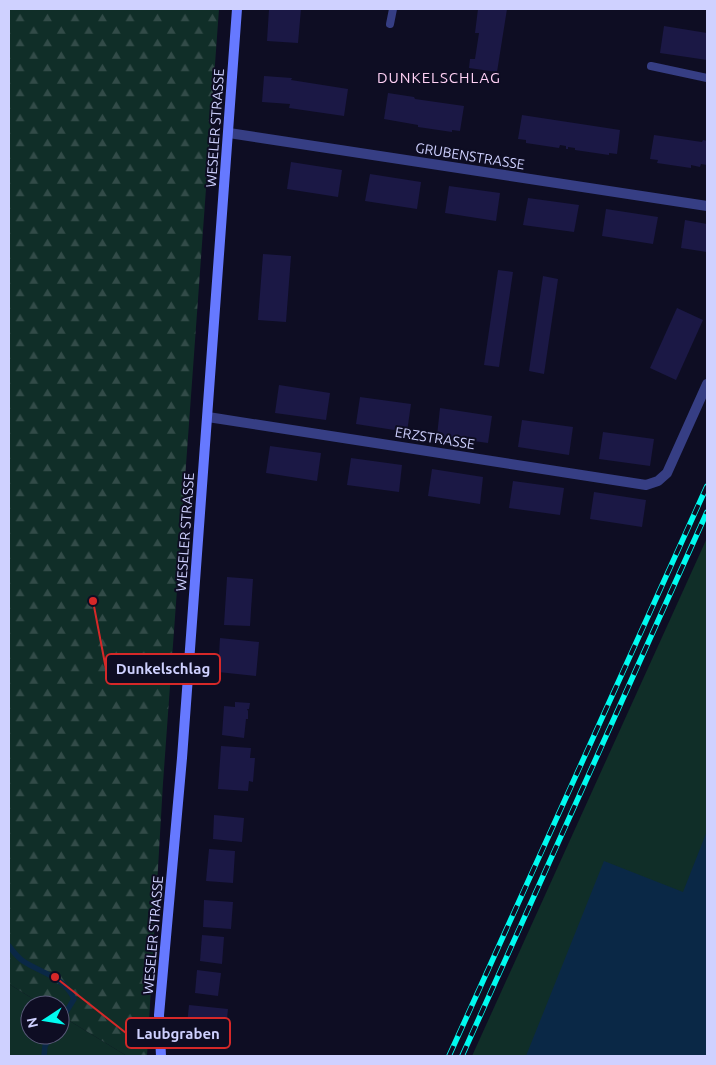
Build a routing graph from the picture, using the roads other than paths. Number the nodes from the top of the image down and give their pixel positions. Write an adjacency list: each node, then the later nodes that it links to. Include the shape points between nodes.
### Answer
1 (237, 9): 6 (main road, WESELER STRASSE)
2 (392, 9): 3 (lane)
3 (390, 24)
4 (652, 66): 5 (lane)
5 (707, 78)
6 (229, 132): 7 (street, GRUBENSTRASSE); 9 (main road, WESELER STRASSE)
7 (707, 206)
8 (707, 384): 9 (street, ERZSTRASSE, via 667,473 646,485)
9 (208, 416): 10 (main road, WESELER STRASSE, via 159,1016)
10 (161, 1056)

